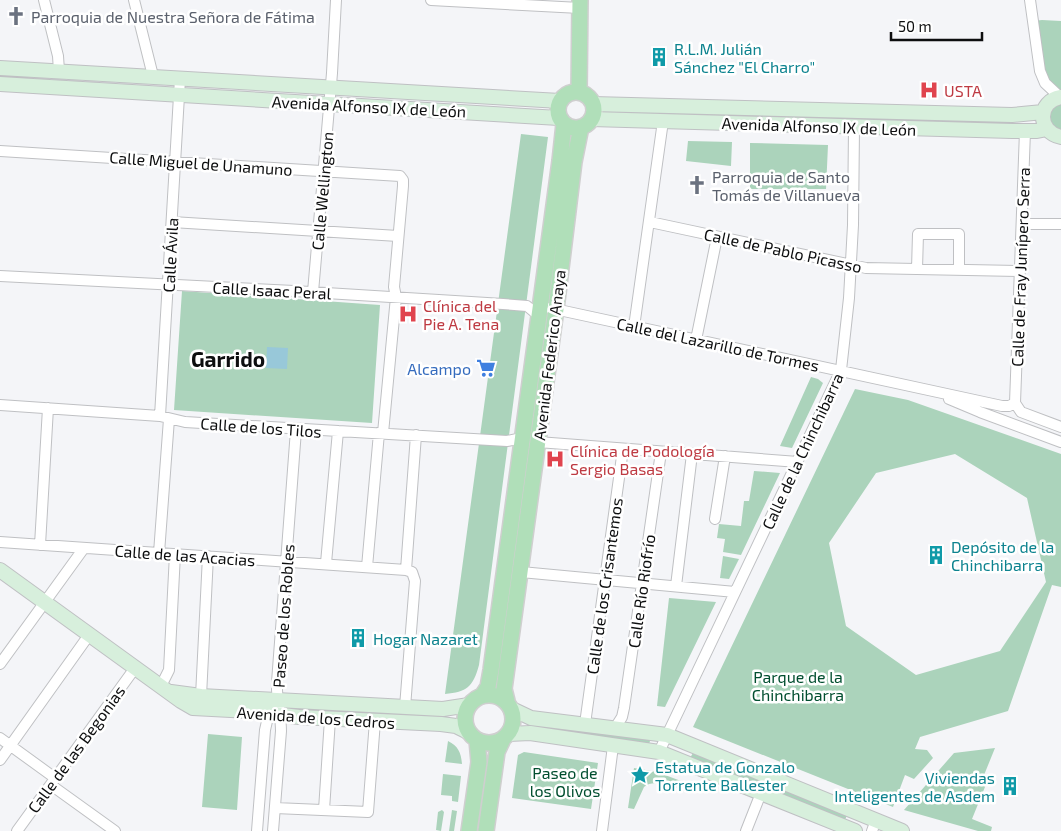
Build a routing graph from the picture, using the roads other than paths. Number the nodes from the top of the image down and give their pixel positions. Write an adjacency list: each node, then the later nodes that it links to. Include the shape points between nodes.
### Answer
1 (44, 0): 8 (street)
2 (134, 0): 9 (street)
3 (336, 0): 12 (street, Calle Wellington)
4 (431, 0): 6 (street)
5 (1030, 0): 15 (street, via 1040,71 1046,83)
6 (580, 4): 13 (main road)
7 (0, 68): 8 (main road, Avenida Alfonso IX de León)
8 (59, 71): 9 (main road, Avenida Alfonso IX de León)
9 (153, 76): 10 (main road, Avenida Alfonso IX de León)
10 (180, 79): 12 (main road, Avenida Alfonso IX de León); 14 (street)
11 (0, 84): 14 (main road, Avenida Alfonso IX de León)
12 (330, 87): 16 (main road, Avenida Alfonso IX de León); 17 (street, Calle Wellington)
13 (579, 92): 16 (main road, via 568,93); 18 (main road, via 590,98)
14 (179, 94): 17 (main road, Avenida Alfonso IX de León); 28 (street, Calle Ávila)
15 (1061, 97): 19 (main road, via 1051,100)
16 (560, 101): 20 (main road)
17 (329, 104): 20 (main road, Avenida Alfonso IX de León); 29 (street, Calle Wellington)
18 (593, 104): 19 (main road, Avenida Alfonso IX de León, via 1012,114); 22 (main road, via 594,112)
19 (1043, 112): 24 (main road)
20 (562, 121): 22 (main road, via 572,128); 46 (main road, Avenida Federico Anaya)
21 (663, 121): 22 (main road, Avenida Alfonso IX de León); 23 (main road, Avenida Alfonso IX de León); 31 (street)
22 (586, 123): 45 (main road, Avenida Federico Anaya, via 574,162)
23 (854, 126): 25 (main road, Avenida Alfonso IX de León); 37 (street, Calle de la Chinchibarra)
24 (1046, 129): 25 (main road, Avenida Alfonso IX de León); 26 (main road)
25 (1025, 131): 32 (street, Calle de Fray Junípero Serra)
26 (1061, 136)
27 (0, 151): 28 (street, Calle Miguel de Unamuno)
28 (175, 162): 29 (street, Calle Miguel de Unamuno); 30 (street, Calle Ávila)
29 (324, 170): 34 (street, Calle Wellington); 35 (street, Calle Miguel de Unamuno, via 398,174 402,177)
30 (172, 222): 34 (street); 42 (street, Calle Ávila)
31 (650, 222): 36 (street, Calle de Pablo Picasso); 47 (street)
32 (1022, 224): 33 (street); 40 (street, Calle de Fray Junípero Serra)
33 (1061, 224)
34 (319, 230): 35 (street); 43 (street, Calle Wellington)
35 (398, 236): 44 (street)
36 (717, 237): 37 (street, Calle de Pablo Picasso); 48 (street)
37 (851, 265): 38 (street, Calle de Pablo Picasso); 49 (street, Calle de la Chinchibarra)
38 (917, 269): 39 (street, Calle de Pablo Picasso); 39 (street, via 918,234 959,234)
39 (959, 270): 40 (street, Calle de Pablo Picasso)
40 (1020, 271): 51 (street, Calle de Fray Junípero Serra)
41 (0, 276): 42 (street, Calle Isaac Peral)
42 (168, 284): 43 (street, Calle Isaac Peral); 54 (street, Calle Ávila)
43 (314, 292): 44 (street, Calle Isaac Peral)
44 (396, 297): 46 (street, Calle Isaac Peral, via 525,306); 58 (street)
45 (556, 309): 46 (street, Calle del Lazarillo de Tormes); 47 (street, Calle del Lazarillo de Tormes); 61 (main road, Avenida Federico Anaya)
46 (540, 311): 60 (main road, Avenida Federico Anaya)
47 (634, 327): 48 (street, Calle del Lazarillo de Tormes)
48 (696, 340): 49 (street, Calle del Lazarillo de Tormes)
49 (841, 370): 50 (street, Calle del Lazarillo de Tormes); 67 (street, Calle de la Chinchibarra)
50 (925, 389): 51 (street, Calle del Lazarillo de Tormes, via 1002,406); 62 (street, Calle del Lazarillo de Tormes)
51 (1015, 403): 55 (street, via 1021,412)
52 (0, 405): 53 (street, Calle de los Tilos)
53 (48, 408): 54 (street, Calle de los Tilos); 70 (street)
54 (164, 417): 56 (street, Calle de los Tilos, via 185,422); 72 (street, Calle Ávila)
55 (1061, 427)
56 (296, 430): 57 (street, Calle de los Tilos); 75 (street, Paseo de los Robles)
57 (338, 431): 58 (street, Calle de los Tilos); 76 (street)
58 (381, 433): 59 (street, Calle de los Tilos); 77 (street)
59 (416, 435): 60 (street, Calle de los Tilos, via 507,441); 79 (street)
60 (522, 438): 91 (main road, Avenida Federico Anaya, via 490,678)
61 (538, 442): 63 (street); 80 (main road, Avenida Federico Anaya)
62 (1061, 442)
63 (623, 449): 64 (street); 81 (street, Calle de los Crisantemos)
64 (661, 452): 65 (street); 82 (street, Calle Río Riofrío)
65 (692, 454): 66 (street); 83 (street)
66 (725, 456): 67 (street); 68 (street)
67 (798, 462): 84 (street, Calle de la Chinchibarra)
68 (715, 519)
69 (0, 542): 70 (street, Calle de las Acacias)
70 (40, 545): 71 (street, Calle de las Acacias)
71 (84, 548): 72 (street, Calle de las Acacias); 85 (street)
72 (160, 553): 73 (street, Calle de las Acacias)
73 (174, 554): 74 (street, Calle de las Acacias); 89 (street, via 169,670)
74 (208, 556): 75 (street, Calle de las Acacias); 90 (street)
75 (287, 561): 76 (street, Calle de las Acacias); 94 (street, Paseo de los Robles)
76 (326, 564): 77 (street, Calle de las Acacias)
77 (367, 566): 79 (street, Calle de las Acacias)
78 (0, 570): 85 (main road, Avenida de los Cedros)
79 (406, 570): 95 (street, via 412,572 415,581)
80 (520, 572): 81 (street); 93 (main road, Avenida Federico Anaya, via 504,689)
81 (605, 580): 82 (street); 98 (street, Calle de los Crisantemos)
82 (642, 583): 83 (street); 99 (street, Calle Río Riofrío, via 624,708)
83 (676, 586): 84 (street)
84 (735, 592): 100 (street, Calle de la Chinchibarra)
85 (45, 602): 86 (main road, Avenida de los Cedros); 87 (street)
86 (89, 635): 88 (main road, Avenida de los Cedros); 104 (street)
87 (0, 664)
88 (136, 668): 89 (main road, Avenida de los Cedros); 108 (street, Calle de las Begonias)
89 (164, 689): 90 (main road, Avenida de los Cedros); 94 (main road, Avenida de los Cedros, via 193,708)
90 (201, 696): 94 (main road, Avenida de los Cedros)
91 (482, 696): 92 (main road); 93 (main road, via 498,696)
92 (469, 705): 95 (main road, Avenida de los Cedros, via 448,709); 101 (main road, via 465,720)
93 (509, 705): 98 (main road, via 532,718); 102 (main road, via 514,724)
94 (275, 707): 95 (main road, Avenida de los Cedros); 96 (main road, Avenida de los Cedros); 110 (street, Paseo de los Robles); 115 (street, Paseo de los Robles, via 265,730)
95 (405, 707)
96 (330, 719): 97 (main road, Avenida de los Cedros); 111 (street)
97 (375, 722): 101 (main road, Avenida de los Cedros, via 456,726); 111 (street, via 368,812)
98 (585, 724): 99 (main road)
99 (615, 728): 100 (main road)
100 (667, 735): 106 (street, Calle de la Chinchibarra); 112 (main road)
101 (473, 736): 102 (main road, via 495,744); 117 (main road, via 479,762)
102 (506, 737): 105 (main road, via 530,733); 118 (main road, via 497,752)
103 (0, 738): 104 (street)
104 (10, 746): 107 (street); 108 (street)
105 (613, 746): 106 (main road); 119 (street)
106 (659, 752): 109 (main road)
107 (0, 760)
108 (53, 781): 113 (street, Calle de las Begonias); 114 (street)
109 (761, 793): 120 (street); 121 (main road)
110 (275, 808): 111 (street); 116 (street, Paseo de los Robles)
111 (324, 810)
112 (879, 827): 122 (main road)
113 (17, 831)
114 (116, 831)
115 (257, 831)
116 (273, 831)
117 (469, 831)
118 (486, 831)
119 (602, 831)
120 (746, 831)
121 (855, 831)
122 (902, 831)

